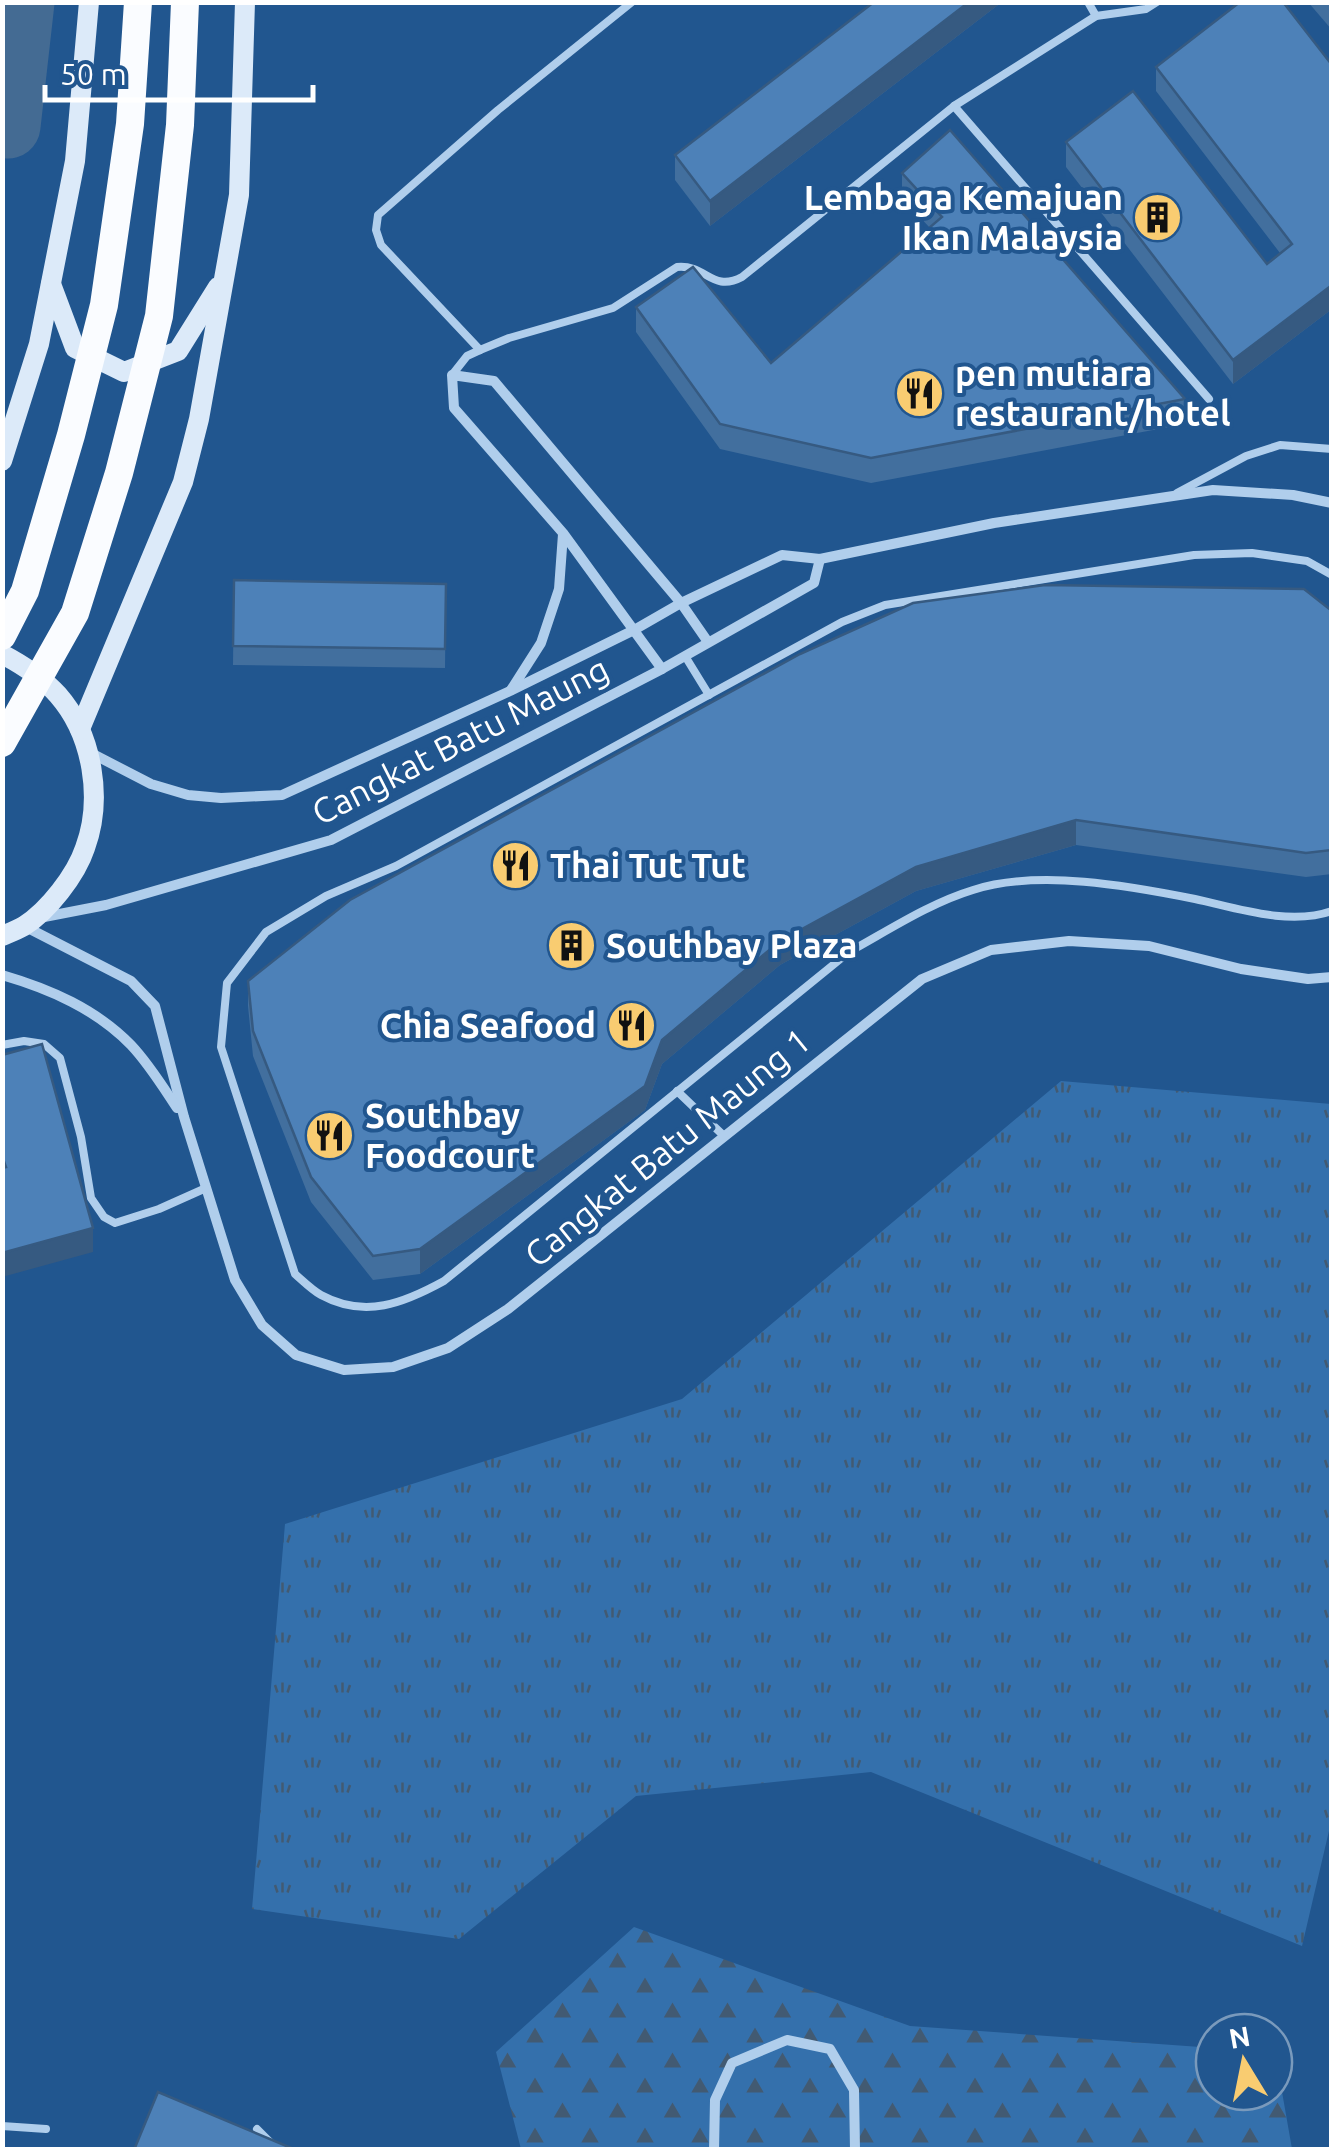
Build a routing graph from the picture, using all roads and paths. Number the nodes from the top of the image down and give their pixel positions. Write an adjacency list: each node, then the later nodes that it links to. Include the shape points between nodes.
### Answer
1 (89, 2): 11 (main road, via 75,161)
2 (138, 2): 24 (highway, bridge, via 130,124 104,305 25,591)
3 (185, 2): 36 (highway, bridge, via 180,125 159,316 75,613)
4 (245, 2): 10 (main road, via 239,195)
5 (632, 2): 12 (lane, via 378,215 382,245)
6 (1088, 2): 8 (lane)
7 (1157, 2): 8 (lane)
8 (1096, 16): 9 (lane)
9 (954, 106): 12 (lane, via 733,282 678,267 612,308); 14 (lane)
10 (224, 277): 11 (main road, via 178,351 124,372 75,348); 35 (main road, via 183,482)
11 (51, 284): 16 (main road, via 40,344)
12 (480, 350): 13 (lane)
13 (452, 375): 19 (street, via 454,408); 22 (street, via 494,381)
14 (1209, 399)
15 (1332, 449): 17 (lane, via 1280,446 1246,456)
16 (2, 461)
17 (1173, 495): 18 (street, Cangkat Batu Maung, via 1254,492); 20 (street, Cangkat Batu Maung)
18 (1332, 503)
19 (563, 533): 23 (street); 30 (street, via 559,589 541,644)
20 (820, 559): 22 (street, Cangkat Batu Maung, via 782,555); 25 (street, Cangkat Batu Maung, via 814,583)
21 (1332, 576): 29 (lane, via 1308,560 1194,555 885,605)
22 (681, 603): 23 (street, Cangkat Batu Maung); 25 (street)
23 (634, 630): 28 (street); 30 (street, Cangkat Batu Maung)
24 (2, 636)
25 (708, 642): 27 (street, Cangkat Batu Maung)
26 (2, 654): 35 (main road, via 60,696)
27 (685, 656): 28 (street, Cangkat Batu Maung); 31 (lane)
28 (662, 669): 39 (street, Cangkat Batu Maung, via 330,840)
29 (739, 679): 31 (lane); 32 (lane)
30 (510, 691): 37 (street, Cangkat Batu Maung, via 282,795 188,795)
31 (709, 695): 33 (lane)
32 (742, 698)
33 (674, 714): 34 (lane); 44 (lane, via 266,932 227,983 221,1047 296,1274 350,1306 380,1307 444,1281)
34 (684, 723)
35 (80, 729): 37 (main road)
36 (2, 743)
37 (88, 752): 39 (main road, via 95,801 85,849 60,892)
38 (1332, 911): 44 (lane, via 1272,915 1127,885 1032,880 975,889 849,952)
39 (27, 923): 40 (main road); 45 (street, Cangkat Batu Maung 1, via 131,981 155,1006)
40 (2, 936)
41 (2, 974): 45 (street, Cangkat Batu Maung 1, via 41,986 110,1026)
42 (1332, 977): 46 (street, Cangkat Batu Maung 1, via 1241,969 1150,946 1069,941 992,950 922,979)
43 (2, 1045): 47 (lane, via 44,1044 60,1058 92,1198 104,1217 115,1224)
44 (677, 1092): 46 (lane)
45 (184, 1117): 47 (street, Cangkat Batu Maung 1)
46 (724, 1136): 47 (street, Cangkat Batu Maung 1, via 508,1310 448,1348 393,1367 344,1370 296,1355 262,1325 235,1280)
47 (206, 1188)
48 (2, 2126): 50 (lane)
49 (257, 2128): 51 (lane)
50 (46, 2129)
51 (278, 2150)
52 (714, 2150): 53 (street, via 714,2100 732,2063 787,2040 830,2049 854,2090)
53 (855, 2150)

